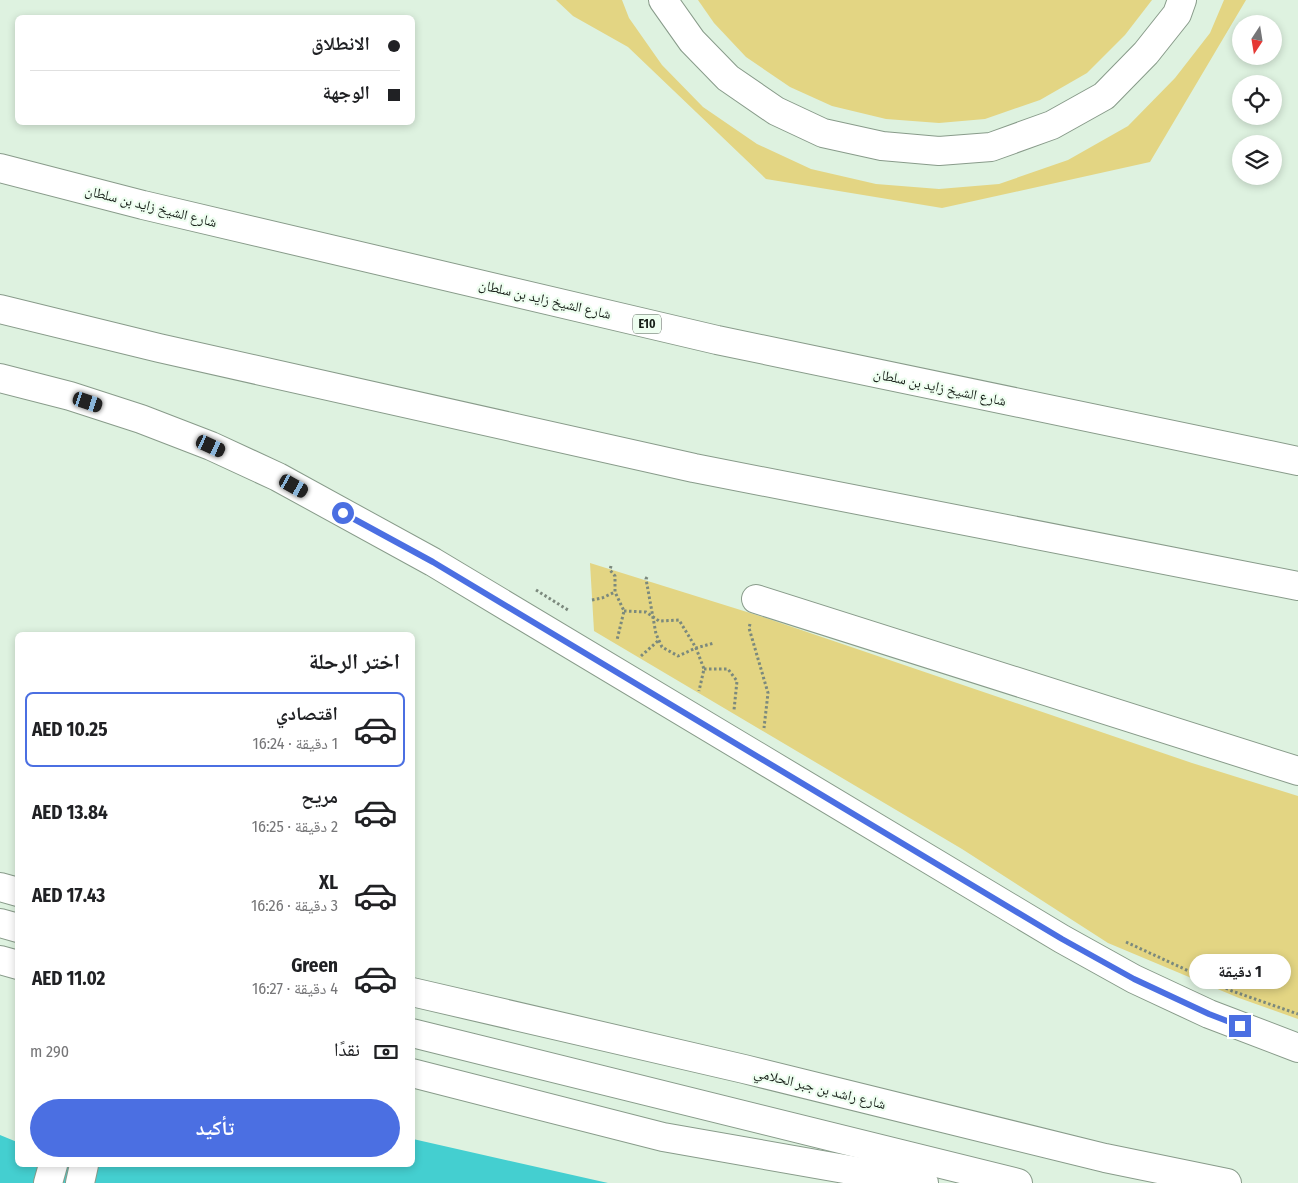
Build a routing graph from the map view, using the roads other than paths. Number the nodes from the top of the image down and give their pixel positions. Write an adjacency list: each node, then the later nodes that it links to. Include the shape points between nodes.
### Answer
1 (663, 0): 2 (main road, via 692,41 728,78 776,111 823,133 882,146 939,151 991,147 1052,125 1104,96 1146,53 1176,14)
2 (1182, 0)
3 (0, 168): 6 (main road, شارع الشيخ زايد بن سلطان / E10, via 717,340)
4 (0, 309): 7 (main road, via 694,468)
5 (0, 378): 18 (main road, via 141,418 278,477 433,562 1134,979 1209,1014)
6 (1298, 461)
7 (1298, 586)
8 (756, 599): 9 (main road)
9 (1298, 771)
10 (0, 887): 11 (main road)
11 (15, 891)
12 (0, 924): 13 (main road)
13 (15, 927)
14 (0, 960): 15 (main road)
15 (15, 964)
16 (415, 993): 26 (main road, شارع راشد بن جبر الحلامي, via 1105,1158)
17 (415, 1034): 25 (main road)
18 (1298, 1048)
19 (415, 1074): 24 (main road, via 663,1137)
20 (52, 1167): 22 (main road)
21 (84, 1167): 23 (main road)
22 (48, 1183)
23 (80, 1183)
24 (924, 1183)
25 (1018, 1183)
26 (1227, 1183)

